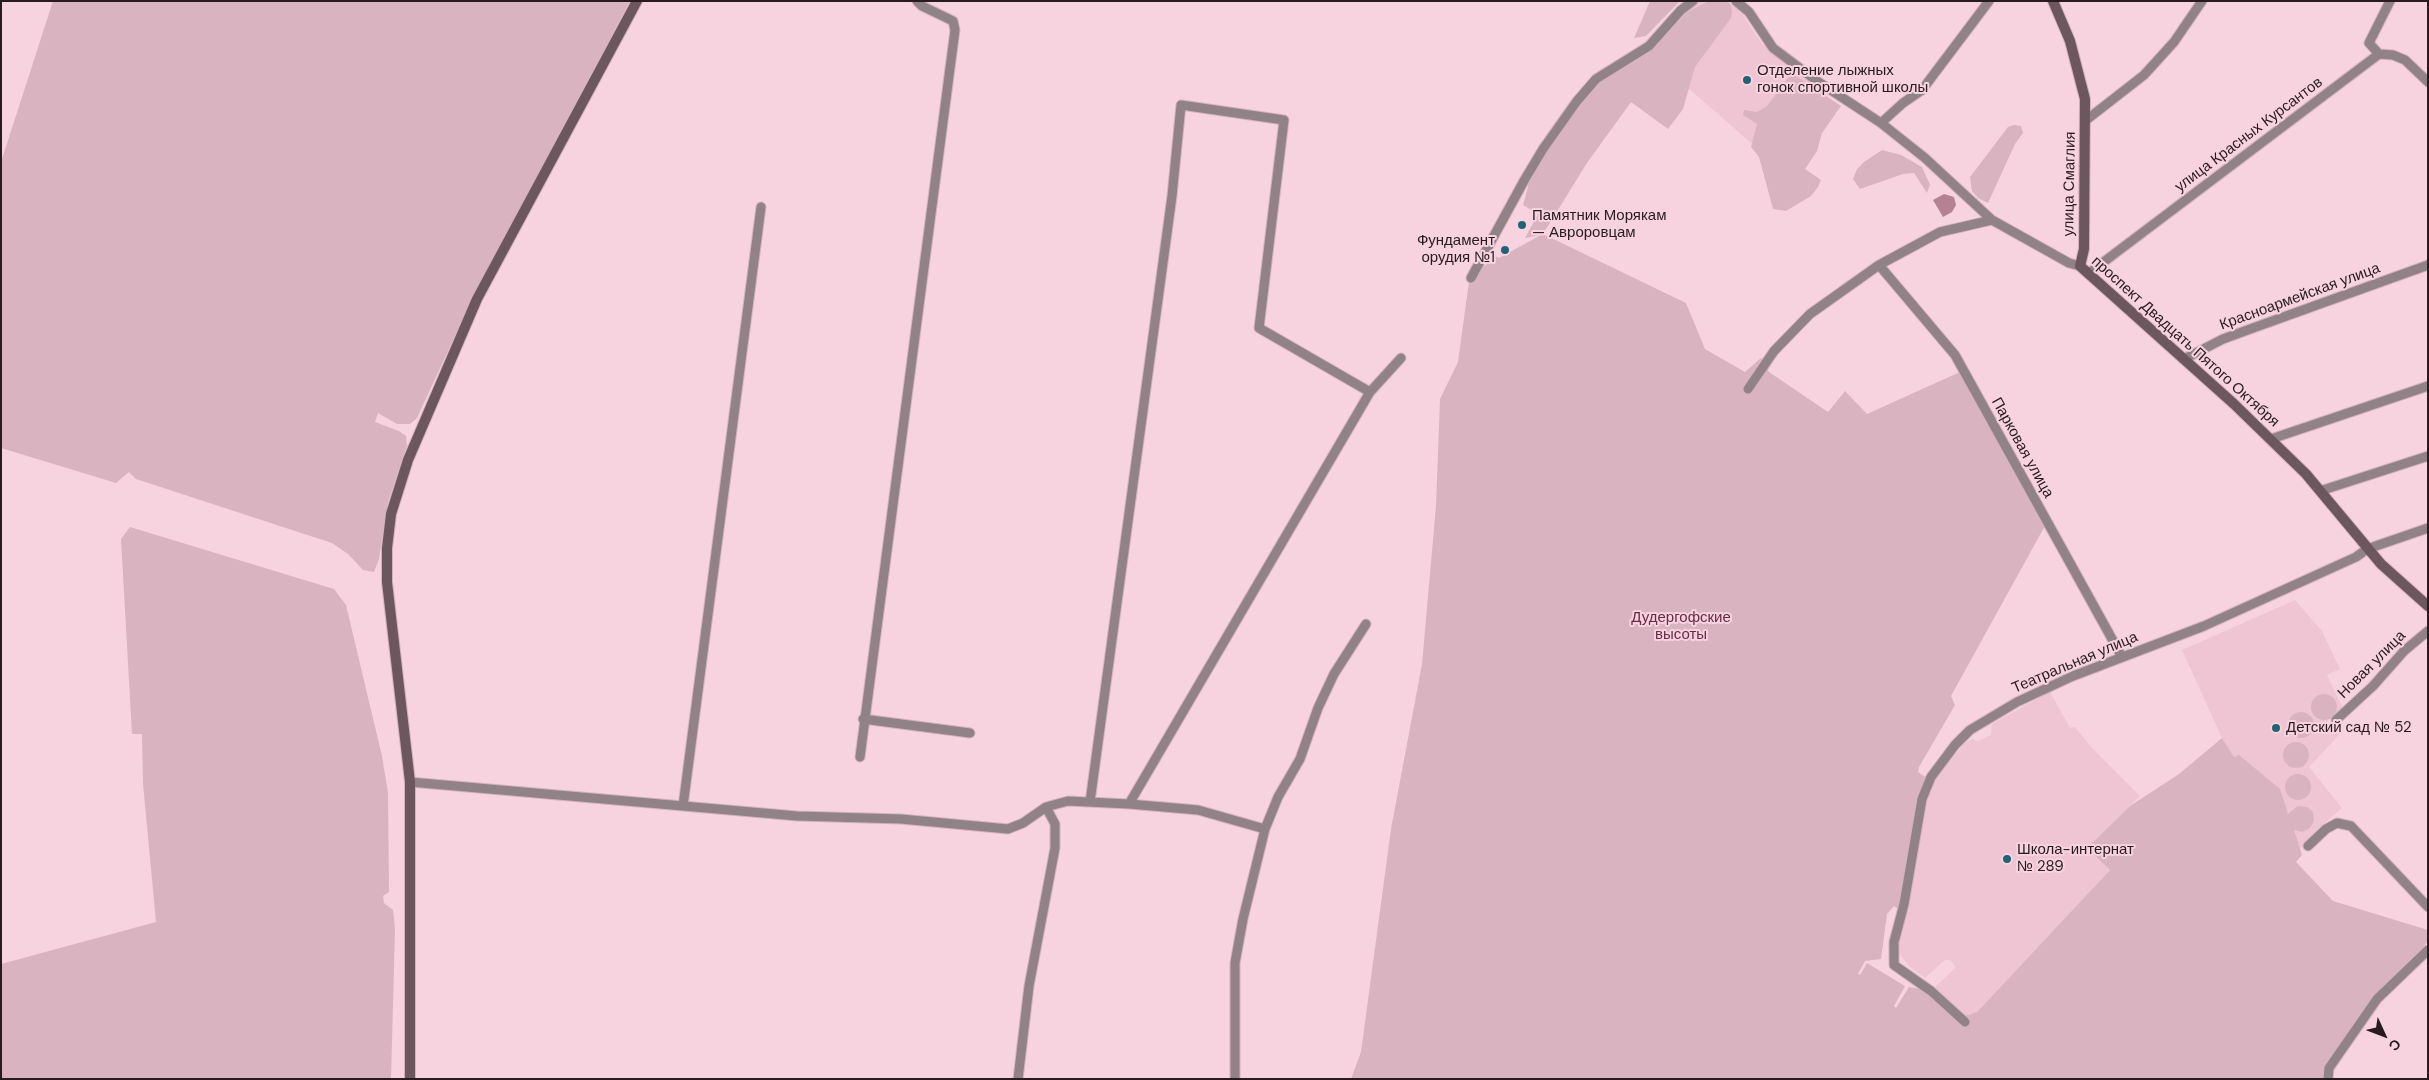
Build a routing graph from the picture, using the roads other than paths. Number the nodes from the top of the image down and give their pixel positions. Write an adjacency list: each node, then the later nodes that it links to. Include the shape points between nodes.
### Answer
1 (637, 1): 38 (street, via 477,299 429,406 397,490 387,548 387,582)
2 (917, 1): 34 (street, via 953,21 955,30)
3 (1693, 1): 19 (street, via 1649,46 1596,79 1577,101 1538,156)
4 (1736, 1): 12 (street, проспект Двадцать Пятого Октября, via 1749,12 1773,48)
5 (1989, 1): 12 (street, via 1922,90)
6 (2052, 1): 11 (street, via 2075,56 2085,99)
7 (2202, 1): 11 (street, улица Смаглия, via 2174,42 2144,75)
8 (2390, 1): 9 (street, via 2370,43)
9 (2379, 54): 10 (street, via 2405,60); 18 (street, улица Красных Курсантов)
10 (2428, 82)
11 (2085, 121): 17 (street, улица Смаглия, via 2084,249)
12 (1881, 123): 14 (street, проспект Двадцать Пятого Октября, via 1925,158)
13 (761, 207): 41 (street)
14 (1992, 220): 16 (street, via 1940,232); 17 (street, проспект Двадцать Пятого Октября, via 2069,264)
15 (2428, 265): 21 (street, Красноармейская улица, via 2223,339)
16 (1879, 266): 23 (street, via 1810,314 1774,351); 33 (street, Парковая улица, via 1956,355)
17 (2080, 266): 18 (street, проспект Двадцать Пятого Октября)
18 (2089, 273): 21 (street, проспект Двадцать Пятого Октября)
19 (1471, 278)
20 (1401, 358): 24 (street)
21 (2184, 359): 25 (street, проспект Двадцать Пятого Октября)
22 (2428, 386): 25 (street)
23 (1748, 389)
24 (1370, 392): 39 (street, via 1259,328 1284,120 1181,104); 40 (street)
25 (2270, 439): 27 (street, проспект Двадцать Пятого Октября)
26 (2428, 456): 27 (street)
27 (2320, 491): 29 (street, проспект Двадцать Пятого Октября)
28 (2428, 528): 29 (street, Театральная улица)
29 (2367, 549): 30 (street, проспект Двадцать Пятого Октября); 33 (street, Театральная улица, via 2356,557 2204,626)
30 (2428, 606)
31 (1366, 624): 43 (street, via 1334,674 1300,759 1278,797)
32 (2428, 631): 35 (street, Новая улица, via 2404,650 2373,686)
33 (2122, 656): 47 (street, Театральная улица, via 2025,699 1970,730 1931,777 1922,799 1904,904 1894,942 1894,965 1931,991)
34 (863, 719): 36 (street); 37 (street)
35 (2336, 720)
36 (970, 733)
37 (860, 758)
38 (410, 782): 41 (street); 48 (street)
39 (1090, 802): 40 (street); 42 (street, via 1068,801)
40 (1129, 804): 43 (street, via 1198,810)
41 (683, 806): 42 (street, via 1008,829)
42 (1046, 807): 49 (street, via 1055,824 1055,848 1029,986)
43 (1265, 829): 50 (street, via 1235,963)
44 (2308, 846): 45 (street, via 2337,823 2351,826)
45 (2428, 908)
46 (2428, 950): 51 (street, via 2377,999 2329,1068)
47 (1965, 1022)
48 (410, 1079)
49 (1018, 1079)
50 (1235, 1079)
51 (2328, 1079)

